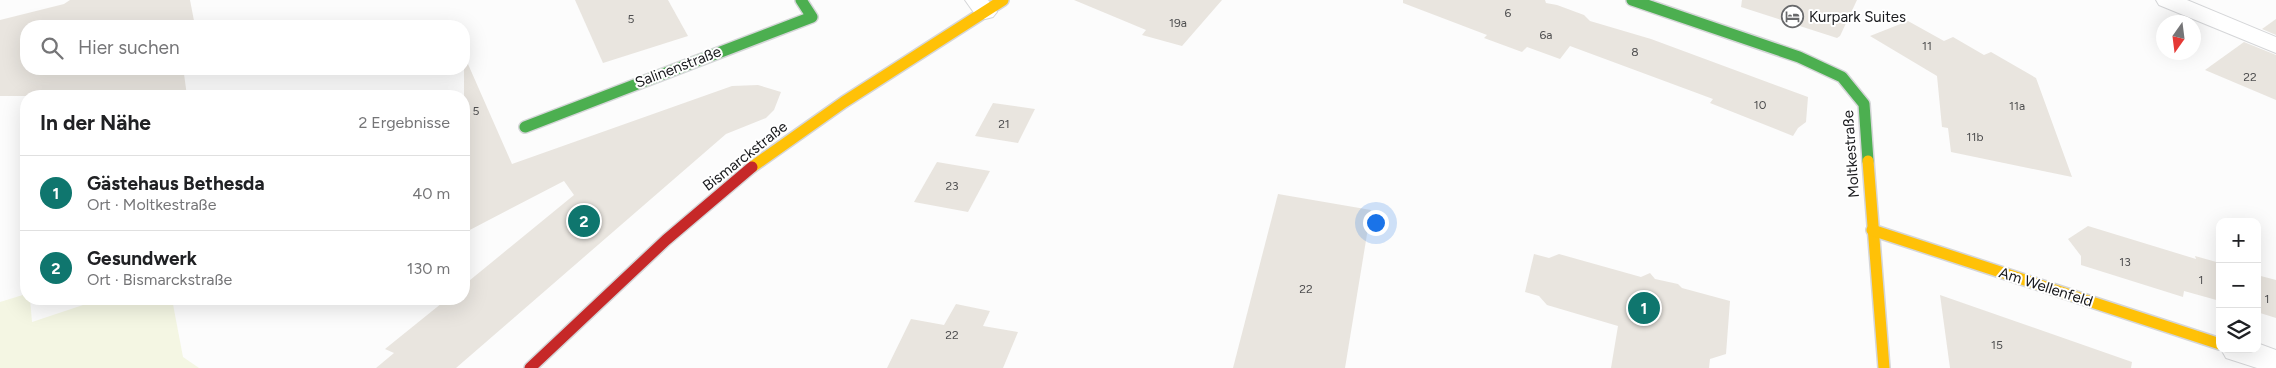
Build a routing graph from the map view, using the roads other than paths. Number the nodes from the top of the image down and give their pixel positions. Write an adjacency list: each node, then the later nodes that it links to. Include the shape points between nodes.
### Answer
1 (801, 0): 6 (street, Salinenstraße, via 812,17)
2 (1632, 0): 7 (street, Moltkestraße, via 1799,57 1842,77 1864,104)
3 (2168, 0): 5 (street)
4 (988, 4): 11 (street, Bismarckstraße, via 751,168 646,256)
5 (2276, 46)
6 (525, 127)
7 (1872, 230): 8 (street, Am Wellenfeld); 12 (street, Moltkestraße)
8 (2216, 343)
9 (2249, 353): 10 (street)
10 (2276, 362)
11 (530, 368)
12 (1884, 368)

